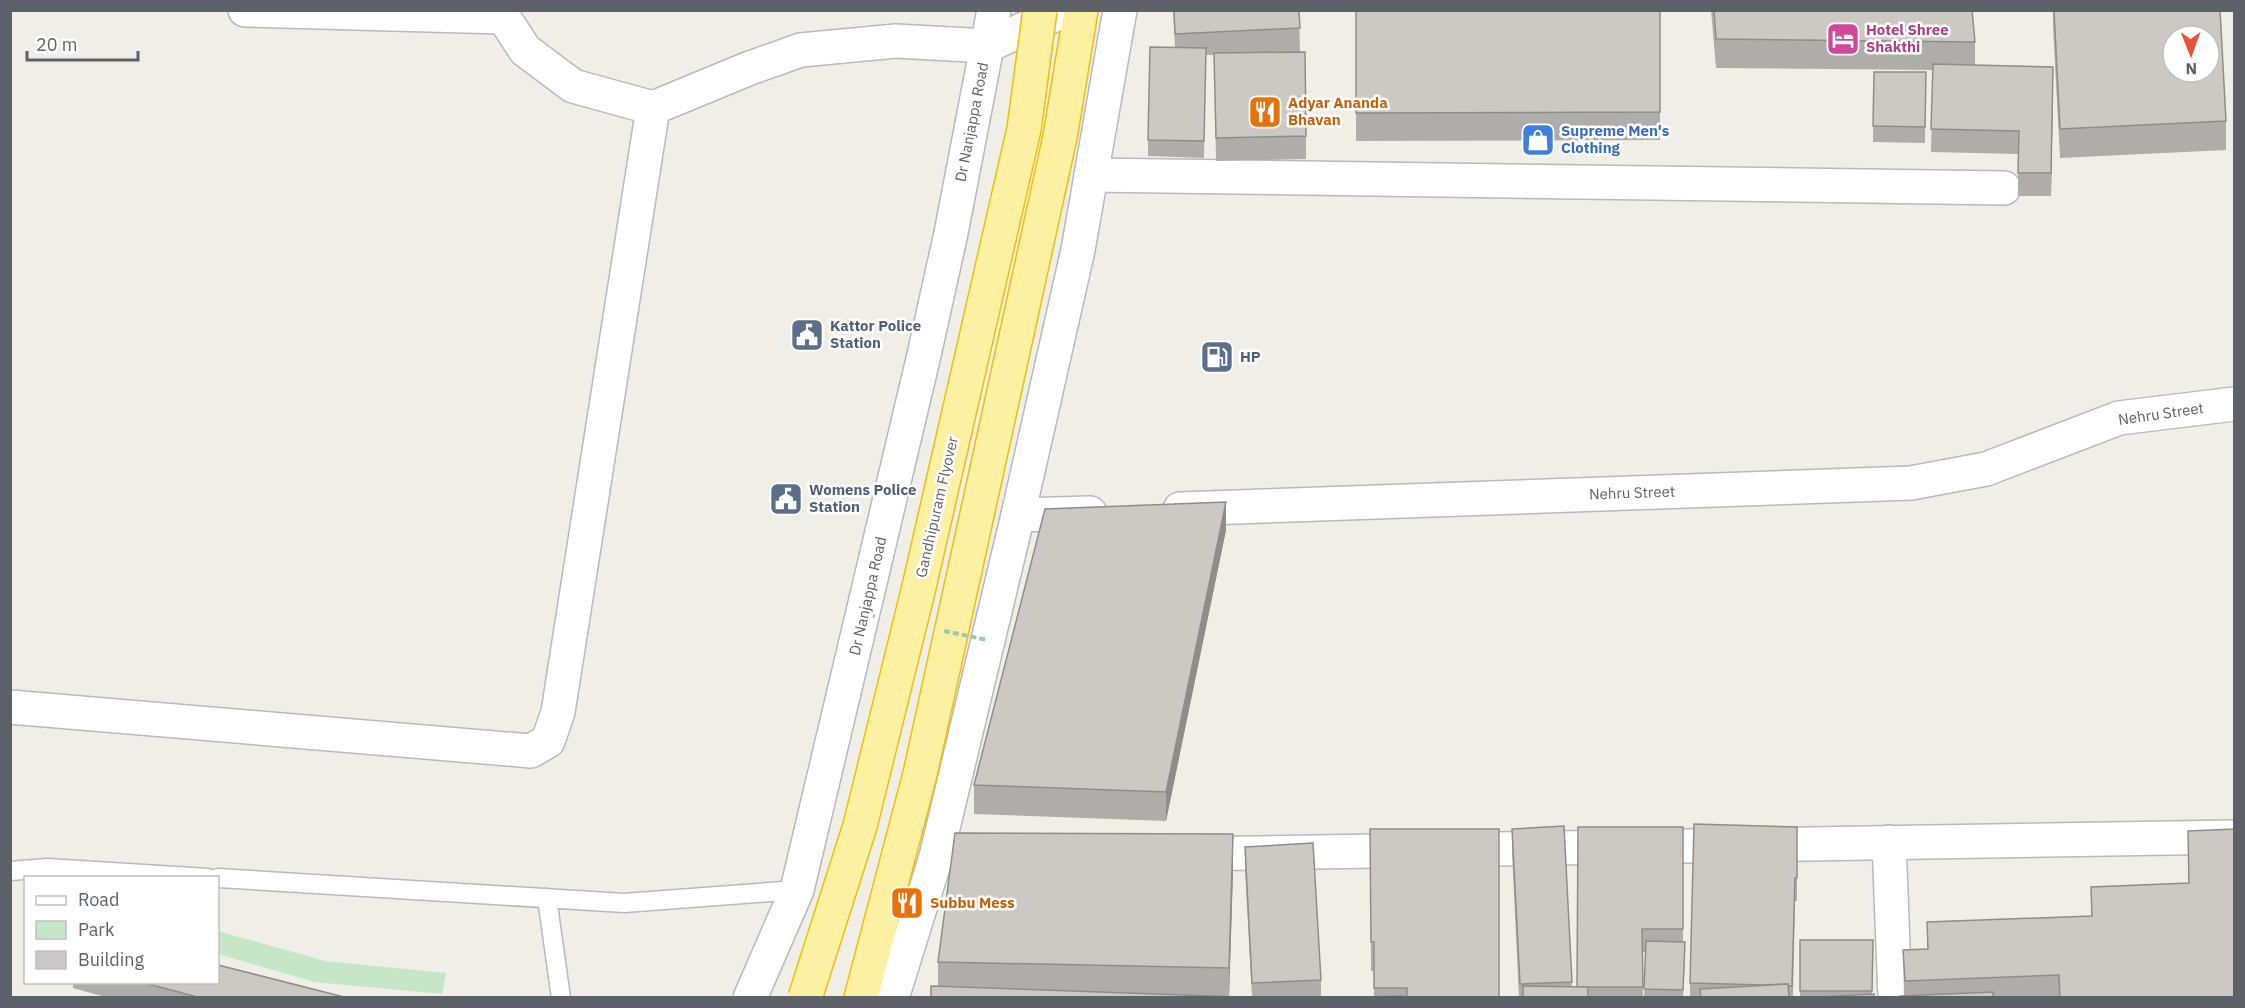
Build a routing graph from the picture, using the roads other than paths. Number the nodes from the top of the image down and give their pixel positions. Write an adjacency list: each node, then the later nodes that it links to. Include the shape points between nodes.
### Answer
1 (245, 10): 7 (street)
2 (994, 10): 8 (street, Dr Nanjappa Road)
3 (1040, 10): 27 (highway, Gandhipuram Flyover, bridge, via 1024,129 919,587 860,826)
4 (1065, 10): 8 (street)
5 (1081, 10): 28 (highway, via 1060,137 920,774)
6 (1120, 10): 10 (street)
7 (500, 14): 9 (street, via 525,50 573,86)
8 (987, 46): 9 (street, via 896,41 801,50); 23 (street, Dr Nanjappa Road, via 924,355)
9 (653, 108): 14 (street, via 558,712 548,741 531,751)
10 (1091, 176): 11 (street); 13 (street)
11 (2004, 188)
12 (2235, 404): 13 (street, Nehru Street, via 2119,418 1986,469 1911,483)
13 (1018, 515): 19 (street)
14 (10, 707)
15 (2235, 837): 16 (street)
16 (1889, 843): 17 (street); 30 (street)
17 (1164, 854)
18 (972, 856): 19 (street)
19 (936, 857): 29 (street)
20 (10, 871): 21 (lane, via 47,868)
21 (176, 876)
22 (219, 878): 24 (lane)
23 (797, 890): 24 (lane, via 624,903); 26 (street, Dr Nanjappa Road)
24 (548, 898): 25 (lane)
25 (561, 998)
26 (750, 998)
27 (805, 998)
28 (861, 998)
29 (892, 998)
30 (1895, 998)

